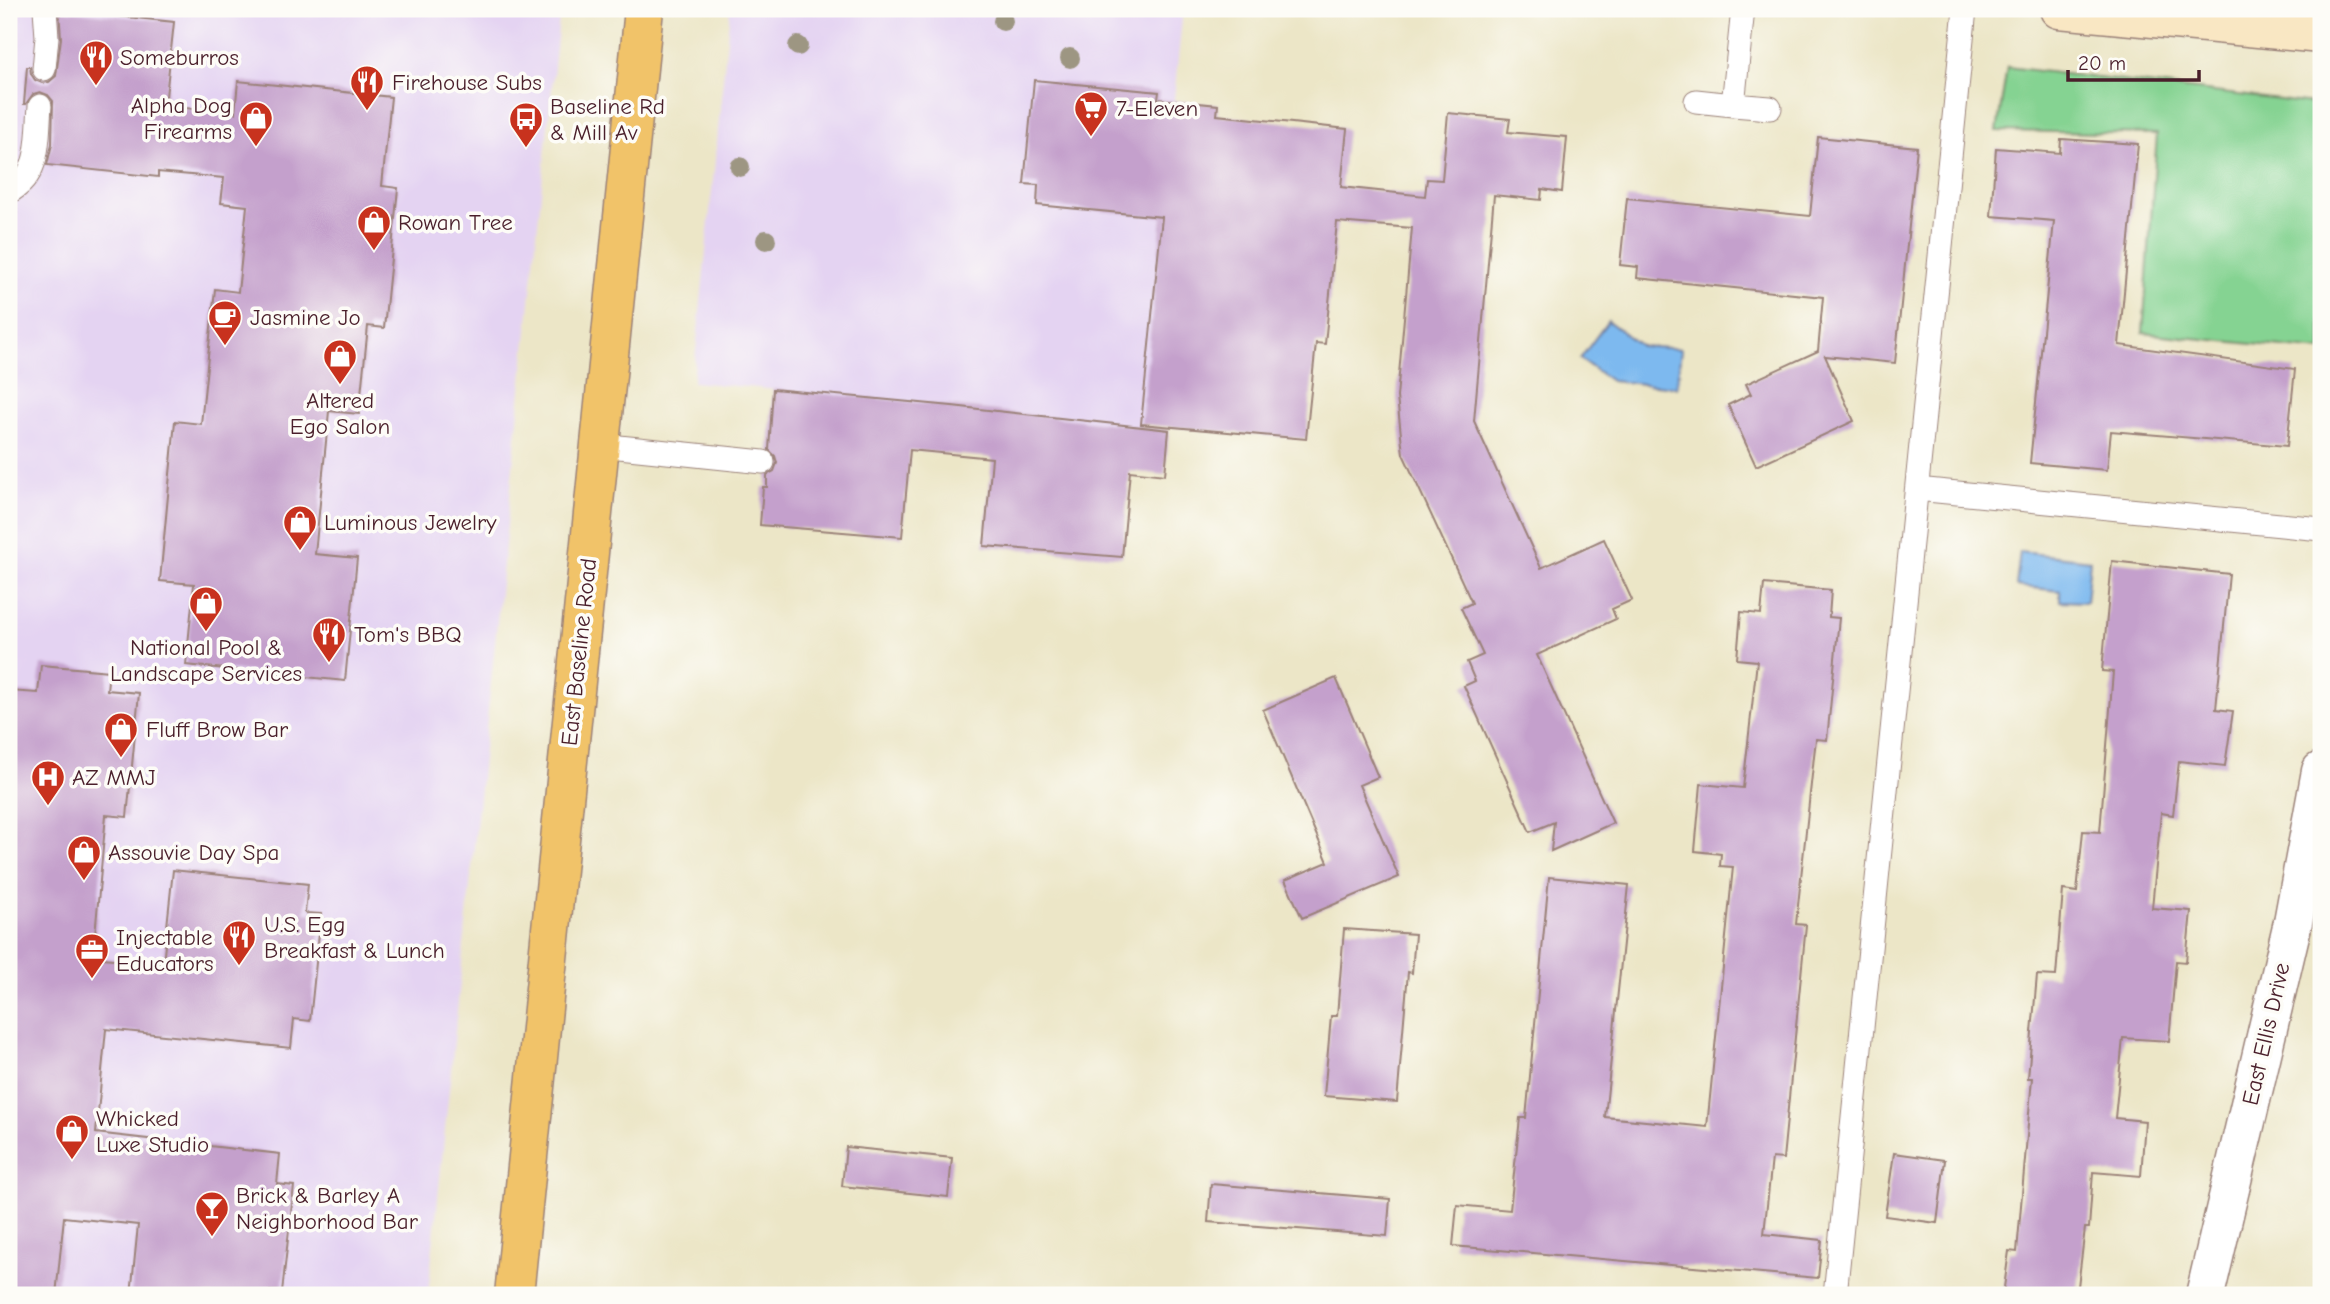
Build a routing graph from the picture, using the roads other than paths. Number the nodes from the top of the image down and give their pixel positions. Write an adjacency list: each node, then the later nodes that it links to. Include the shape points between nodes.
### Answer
1 (45, 9): 7 (lane)
2 (644, 9): 13 (main road, East Baseline Road)
3 (1743, 9): 9 (lane)
4 (1965, 9): 15 (lane)
5 (2059, 9): 6 (main road)
6 (2321, 34)
7 (44, 69)
8 (1696, 101): 9 (lane)
9 (1733, 105): 11 (lane)
10 (40, 106): 12 (lane, via 34,167)
11 (1770, 108)
12 (9, 192)
13 (600, 445): 14 (lane); 18 (main road, East Baseline Road)
14 (764, 462)
15 (1917, 489): 16 (lane); 19 (lane)
16 (2321, 529)
17 (2321, 771): 20 (street, East Ellis Drive, via 2293,922)
18 (514, 1295)
19 (1835, 1295)
20 (2205, 1295)

